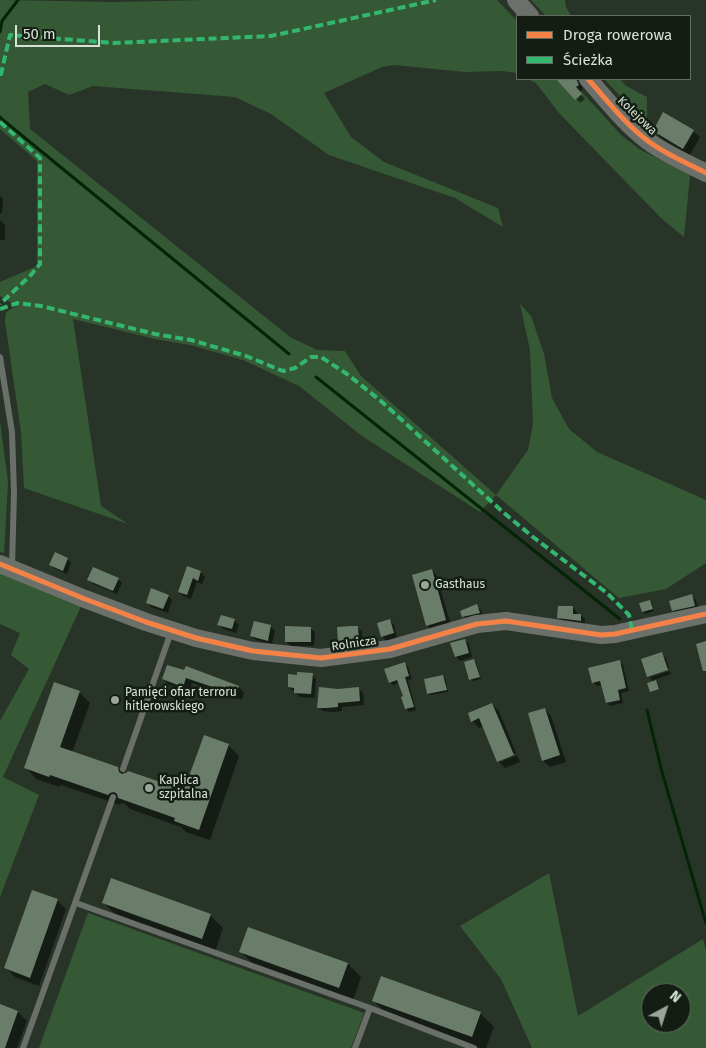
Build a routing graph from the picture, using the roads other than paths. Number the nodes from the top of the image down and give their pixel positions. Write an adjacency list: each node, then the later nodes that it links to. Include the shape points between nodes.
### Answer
1 (516, 0): 2 (street)
2 (529, 15)
3 (589, 80): 4 (street, Kolejowa, via 648,141)
4 (706, 173)
5 (0, 357): 6 (lane, via 12,432 14,493)
6 (6, 566): 8 (street, Rolnicza)
7 (706, 614): 8 (street, Rolnicza, via 601,635 506,622 477,624 390,649 321,658 253,651)
8 (172, 631): 9 (lane)
9 (123, 769)
10 (113, 797): 11 (lane)
11 (76, 903): 12 (lane); 13 (lane)
12 (370, 1008): 14 (lane); 15 (lane)
13 (23, 1048)
14 (355, 1048)
15 (474, 1048)

